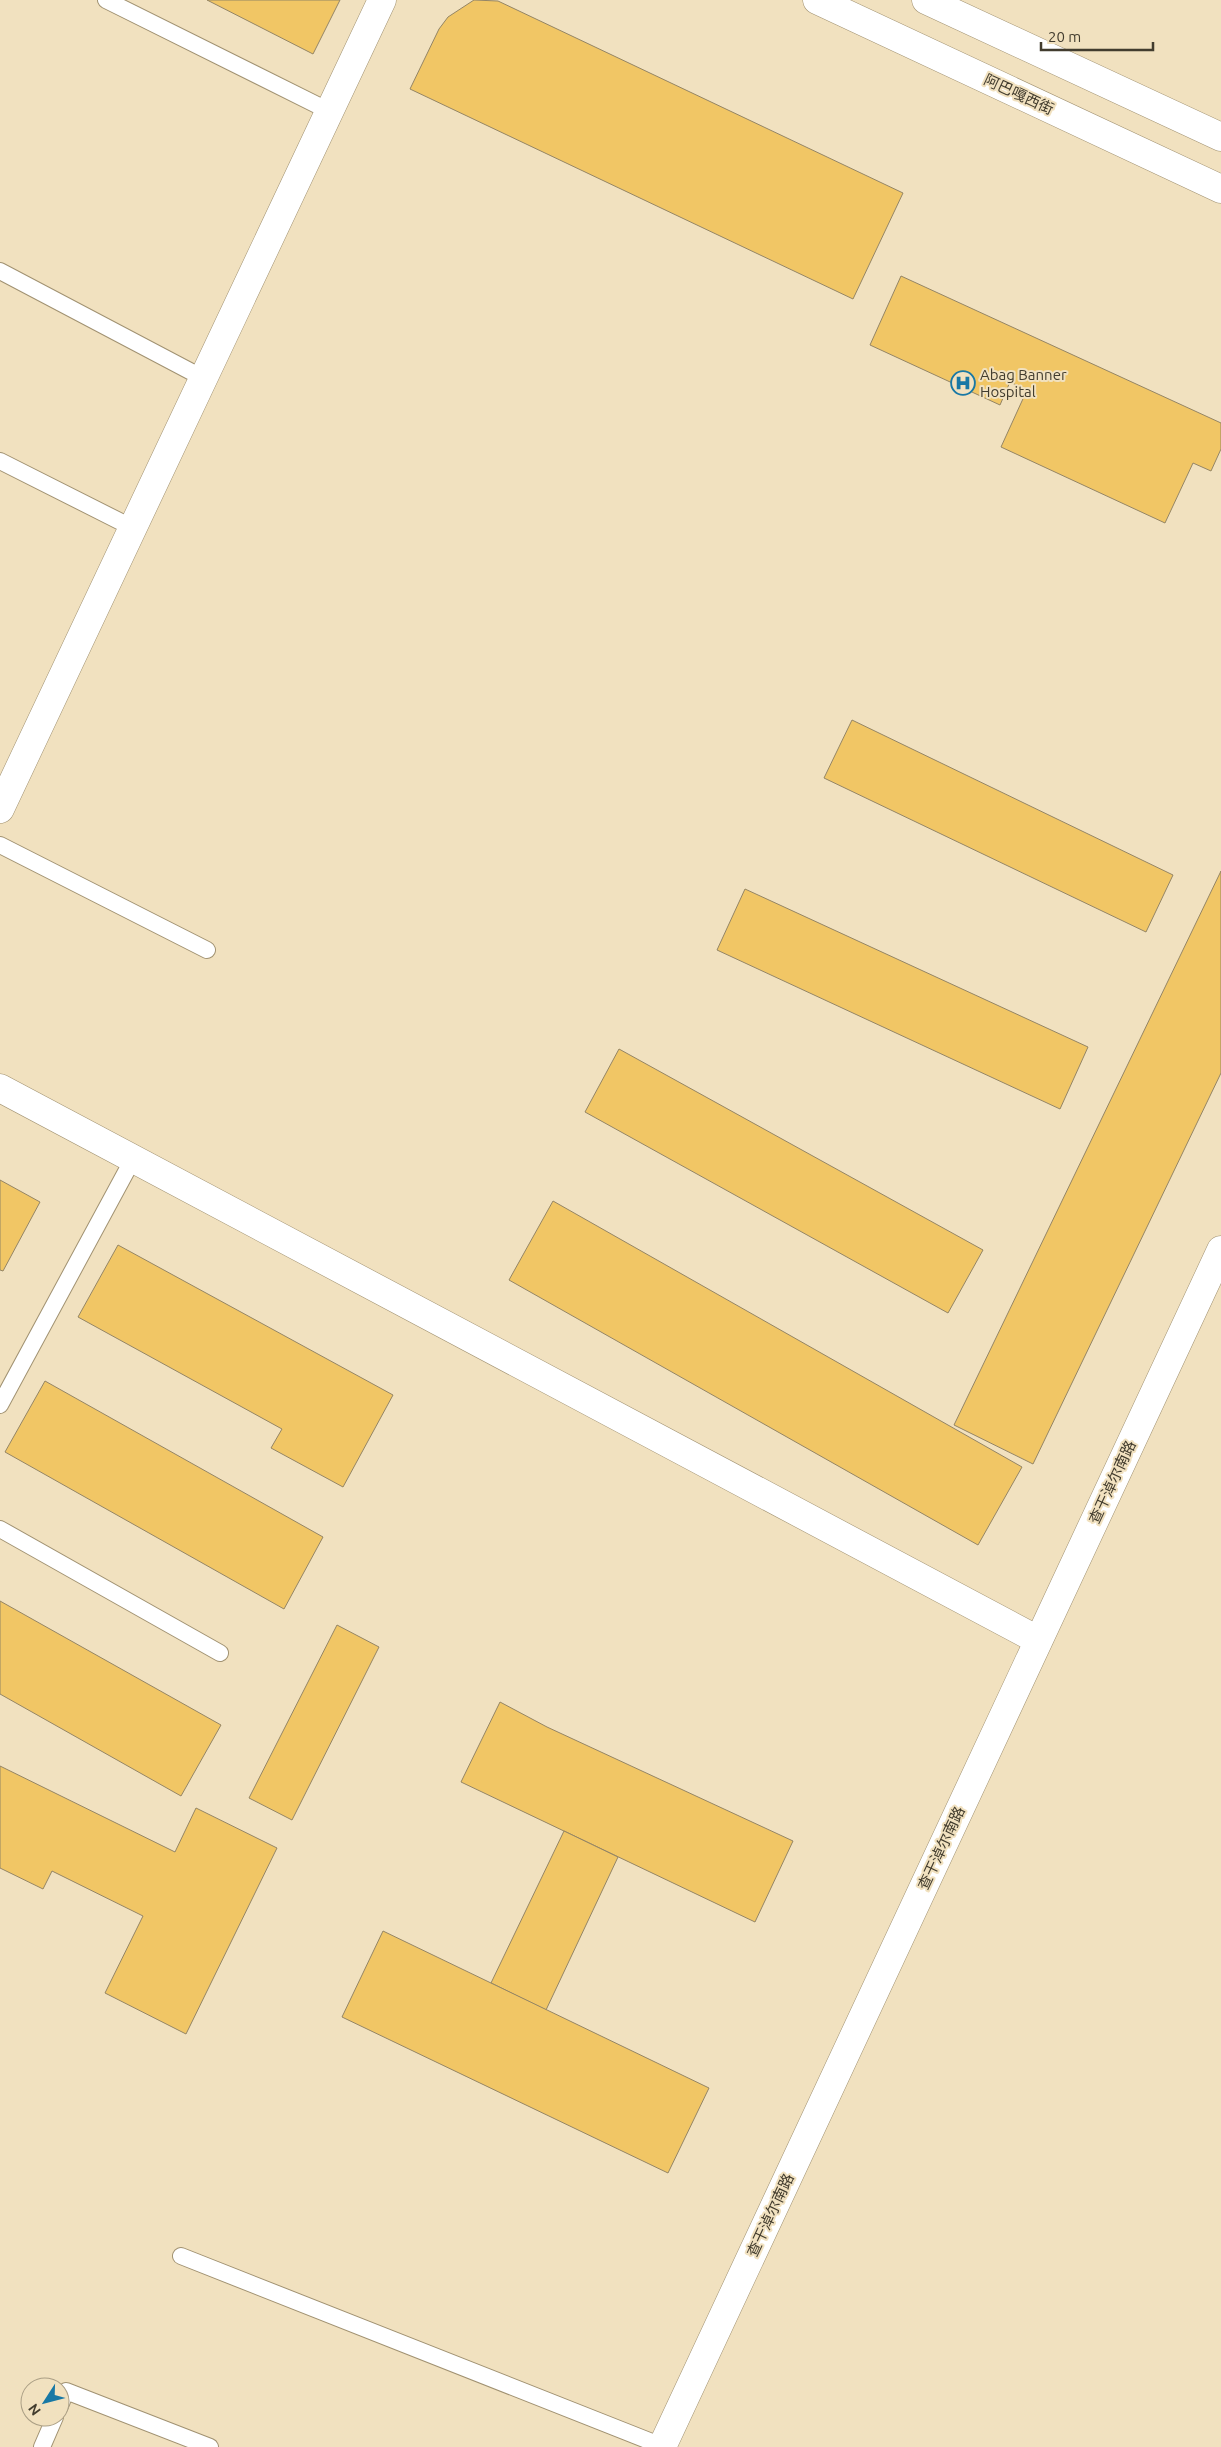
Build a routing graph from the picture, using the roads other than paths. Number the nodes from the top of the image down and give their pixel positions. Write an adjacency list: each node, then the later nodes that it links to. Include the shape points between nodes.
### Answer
1 (106, 0): 5 (lane)
2 (382, 0): 5 (street)
3 (817, 0): 7 (street, 阿巴嘎西街)
4 (926, 0): 6 (street)
5 (329, 111): 9 (street)
6 (1221, 137)
7 (1221, 189)
8 (0, 271): 9 (lane)
9 (203, 378): 11 (street)
10 (0, 461): 11 (lane)
11 (132, 528): 12 (street)
12 (0, 809)
13 (0, 845): 14 (lane)
14 (207, 950)
15 (0, 1088): 16 (street)
16 (133, 1159): 18 (lane); 20 (street)
17 (1221, 1250): 20 (street, 查干淖尔南路)
18 (0, 1405)
19 (0, 1529): 21 (lane)
20 (1038, 1640): 25 (street, 查干淖尔南路)
21 (220, 1653)
22 (181, 2256): 25 (lane)
23 (70, 2393): 27 (lane)
24 (51, 2427): 26 (lane)
25 (662, 2446)
26 (42, 2447)
27 (210, 2447)

